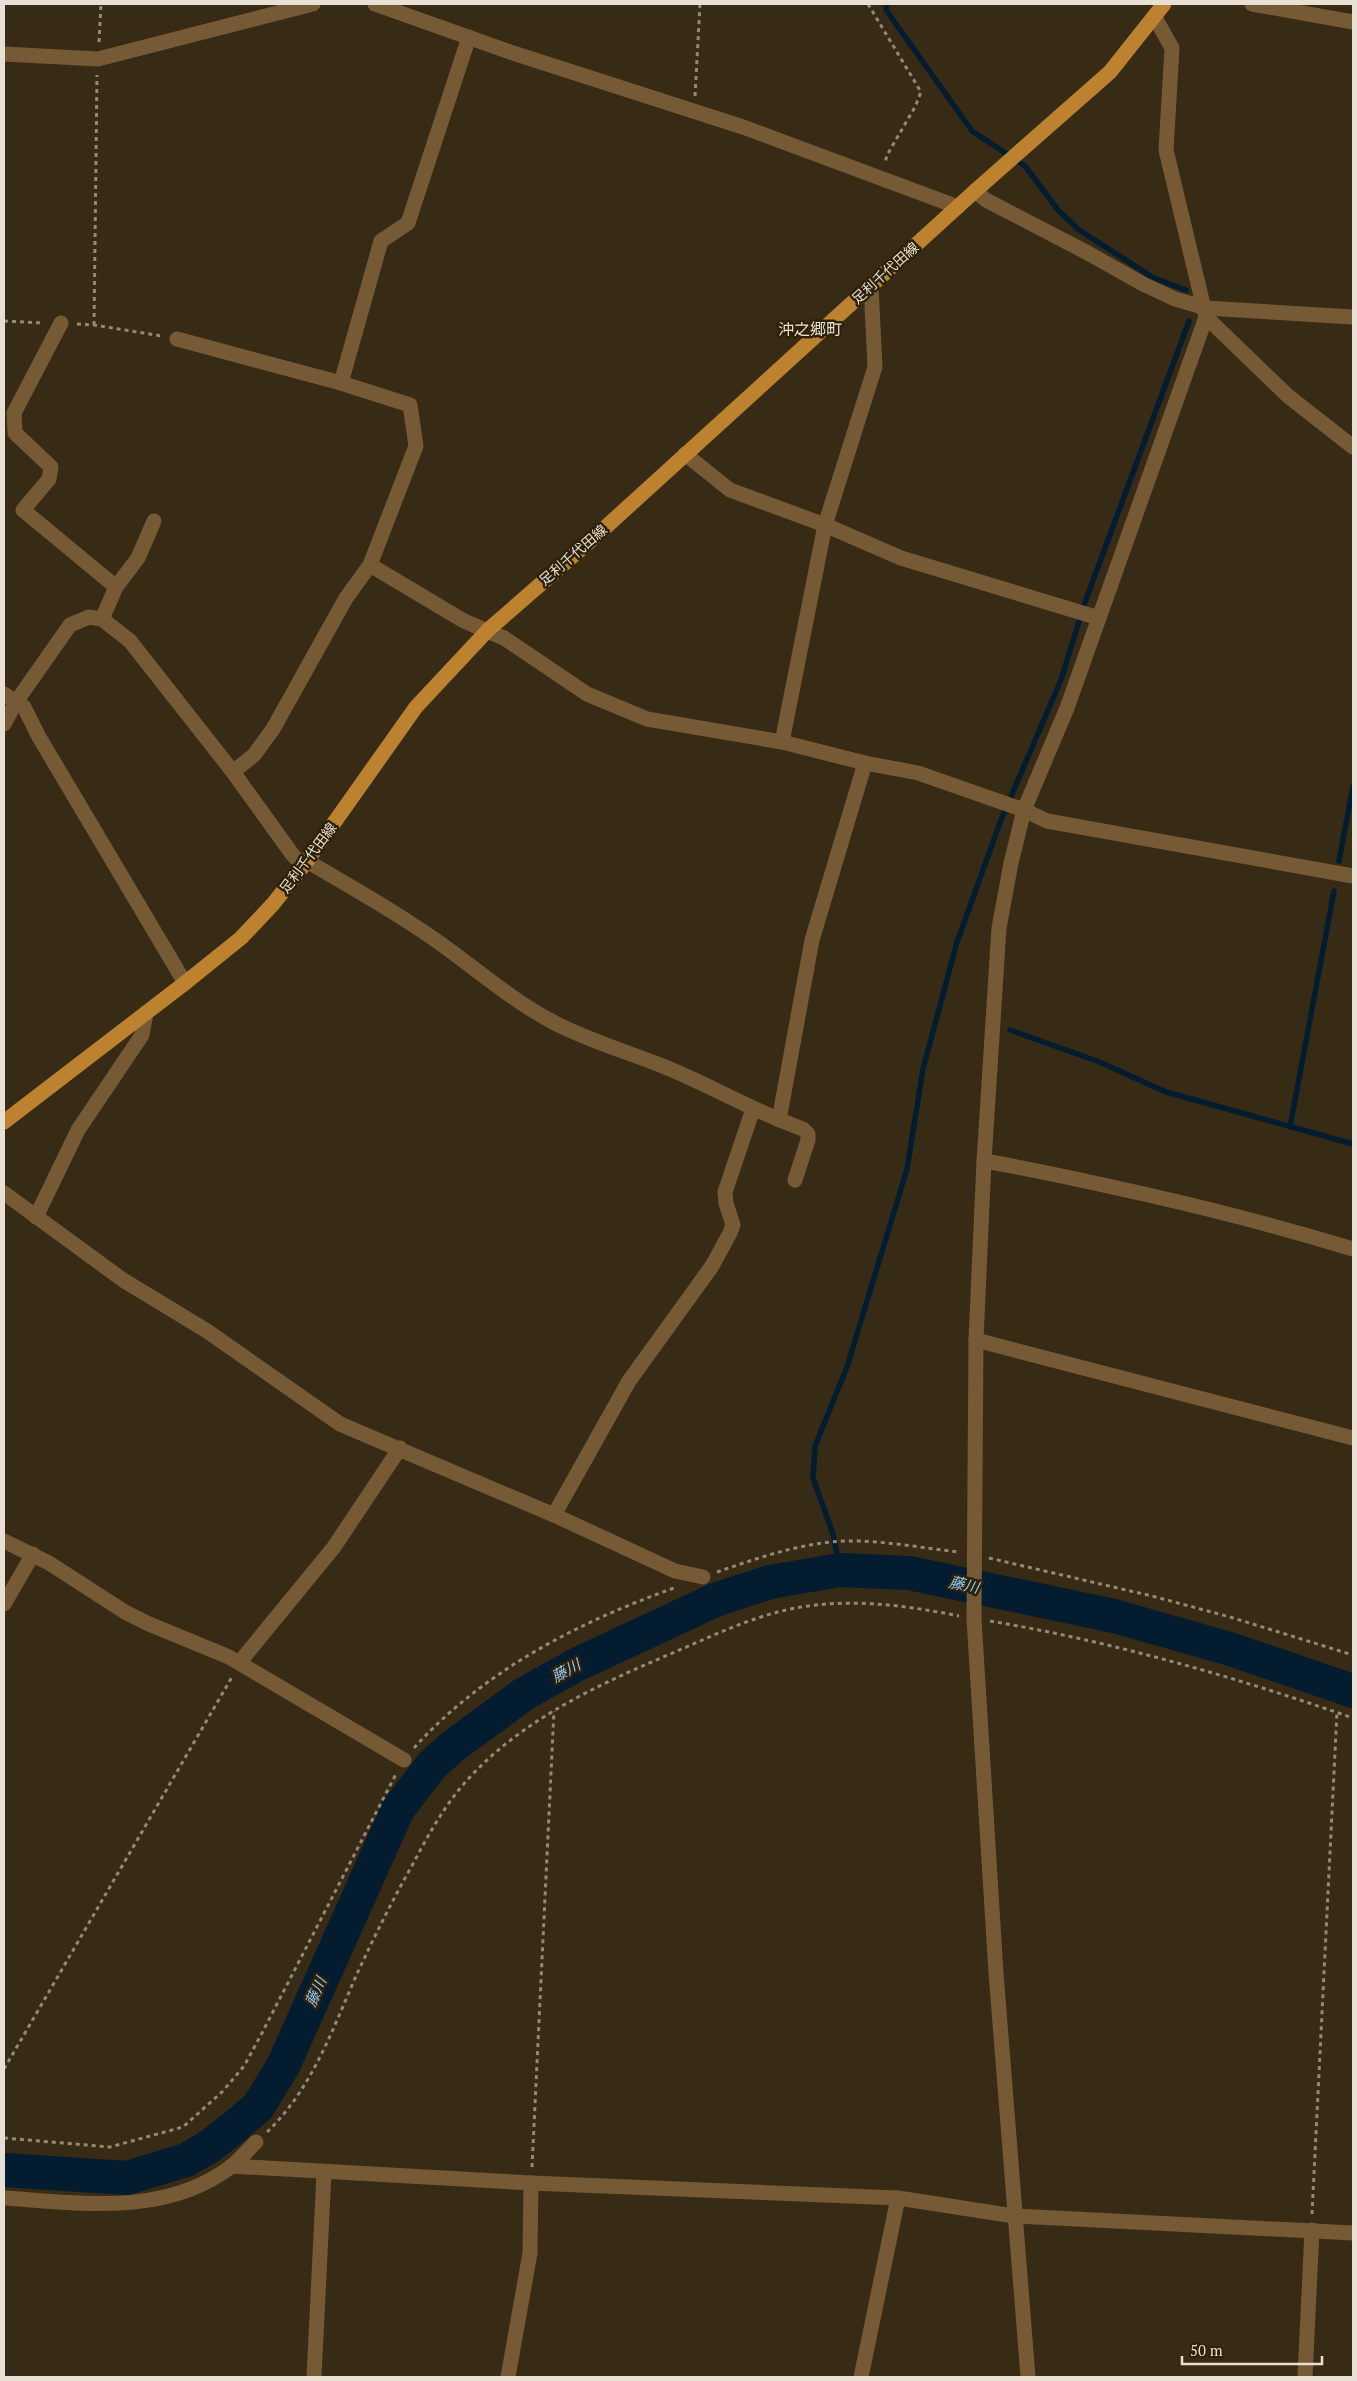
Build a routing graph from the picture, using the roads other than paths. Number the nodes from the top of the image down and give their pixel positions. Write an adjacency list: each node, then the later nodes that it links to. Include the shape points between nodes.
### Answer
1 (313, 4): 8 (street, via 98,59)
2 (374, 4): 4 (street)
3 (1252, 4): 6 (street)
4 (404, 9): 7 (street)
5 (1159, 10): 9 (main road, 足利千代田線, via 1110,72); 12 (street, via 1172,48 1166,150)
6 (1353, 22)
7 (469, 37): 10 (street, via 694,111); 16 (street, via 408,223 381,241)
8 (4, 54)
9 (975, 191): 10 (main road, 足利千代田線); 12 (street, via 986,200 1143,284)
10 (958, 207): 11 (main road, 足利千代田線)
11 (871, 286): 18 (main road, 足利千代田線); 20 (street, via 876,367)
12 (1206, 312): 13 (street); 17 (street, via 1288,396); 23 (street)
13 (1353, 317)
14 (61, 324): 22 (street, via 14,413 15,433 51,467 50,479 23,510)
15 (177, 339): 16 (street)
16 (341, 383): 21 (street, via 410,405 416,446)
17 (1353, 447)
18 (685, 454): 20 (street, via 730,490); 25 (main road, 足利千代田線)
19 (154, 522): 22 (street, via 138,558)
20 (825, 525): 23 (street, via 901,558); 28 (street)
21 (370, 565): 25 (street, via 464,621); 30 (street, via 346,598 273,729 254,755)
22 (116, 587): 24 (street)
23 (1099, 618): 31 (street, via 1067,708)
24 (102, 619): 26 (street, via 89,617 70,625); 30 (street, via 130,641)
25 (488, 630): 28 (street, via 586,694 647,719); 32 (main road, 足利千代田線, via 416,707)
26 (10, 698): 27 (street); 34 (street, via 24,707)
27 (4, 724)
28 (782, 742): 29 (street)
29 (865, 763): 31 (street, via 918,773); 37 (street, via 812,940)
30 (233, 772): 32 (street, via 292,854)
31 (1024, 810): 33 (street, via 1046,821); 39 (street, via 999,928)
32 (305, 863): 34 (main road, 足利千代田線, via 241,938); 36 (street, via 403,918 481,975 554,1022 606,1046 666,1067)
33 (1353, 876)
34 (185, 984): 35 (main road, 足利千代田線)
35 (146, 1013): 38 (main road, 足利千代田線); 42 (street, via 142,1035 78,1130)
36 (753, 1110): 37 (street); 47 (street, via 726,1192 733,1225 730,1233 707,1273 629,1381)
37 (779, 1120): 40 (street, via 808,1134)
38 (4, 1122)
39 (984, 1161): 43 (street, via 1039,1170 1182,1203 1290,1230); 44 (street)
40 (795, 1180)
41 (4, 1193): 42 (street)
42 (36, 1217): 46 (street, via 123,1280 207,1331 327,1416)
43 (1353, 1250)
44 (976, 1340): 45 (street); 60 (street, via 974,1616)
45 (1352, 1433)
46 (400, 1448): 47 (street); 52 (street, via 334,1547)
47 (554, 1515): 50 (street, via 675,1571)
48 (4, 1542): 49 (street)
49 (33, 1554): 51 (street); 52 (street, via 125,1612)
50 (703, 1577)
51 (4, 1604)
52 (239, 1663): 53 (street)
53 (404, 1760)
54 (256, 2142): 55 (street)
55 (231, 2166): 56 (street); 58 (street, via 198,2185 162,2198 128,2204)
56 (324, 2173): 57 (street); 63 (street)
57 (531, 2183): 59 (street); 64 (street, via 530,2253)
58 (4, 2198)
59 (898, 2198): 60 (street); 65 (street)
60 (1014, 2216): 61 (street); 66 (street)
61 (1312, 2230): 62 (street); 67 (street)
62 (1353, 2233)
63 (314, 2377)
64 (508, 2377)
65 (861, 2377)
66 (1028, 2377)
67 (1305, 2377)

